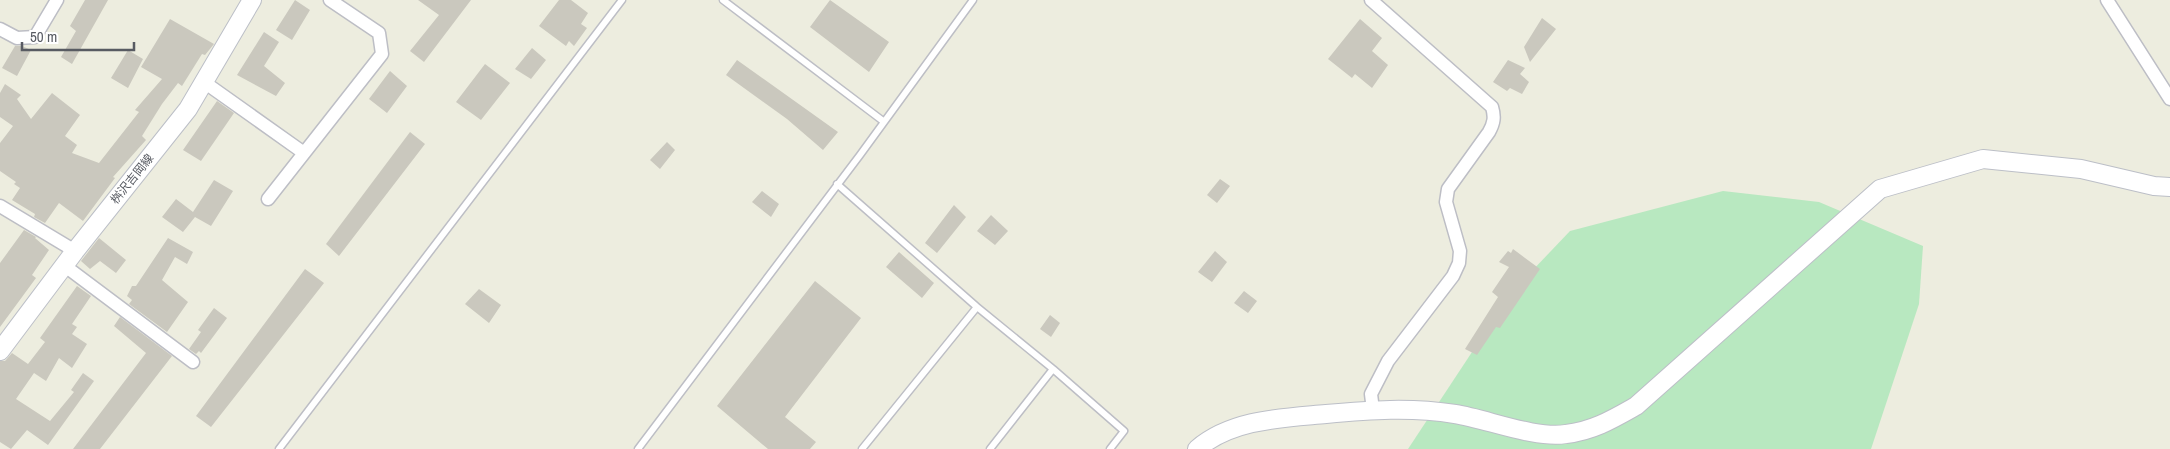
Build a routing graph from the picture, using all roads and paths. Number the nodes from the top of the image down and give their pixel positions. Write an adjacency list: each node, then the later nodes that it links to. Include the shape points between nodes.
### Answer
1 (56, 0): 9 (street, via 35,38 17,38)
2 (252, 0): 10 (street, 桝沢吉岡線)
3 (330, 0): 13 (street, via 379,33 382,54)
4 (622, 0): 25 (lane)
5 (724, 0): 12 (lane)
6 (973, 0): 12 (lane)
7 (1371, 0): 24 (street, via 1492,107 1494,115 1489,132 1448,189 1446,202 1460,251 1459,264 1388,361 1371,394)
8 (2107, 0): 11 (street)
9 (0, 29)
10 (204, 82): 13 (street); 18 (street, 桝沢吉岡線, via 188,109)
11 (2170, 99)
12 (883, 121): 14 (lane)
13 (304, 153): 16 (street)
14 (838, 184): 20 (lane); 26 (lane)
15 (2170, 187): 24 (street, via 2081,169 1983,160 1880,189 1636,406 1601,426 1565,435 1530,432 1456,414 1416,409)
16 (268, 199)
17 (0, 206): 18 (street)
18 (75, 251): 19 (street, 桝沢吉岡線)
19 (65, 266): 21 (street, 桝沢吉岡線); 22 (street)
20 (977, 307): 23 (lane); 27 (lane)
21 (0, 350)
22 (193, 362)
23 (1053, 369): 28 (lane); 29 (lane, via 1124,431)
24 (1373, 410): 30 (street, via 1278,418 1241,426)
25 (279, 449)
26 (638, 449)
27 (862, 449)
28 (990, 449)
29 (1110, 449)
30 (1197, 449)

